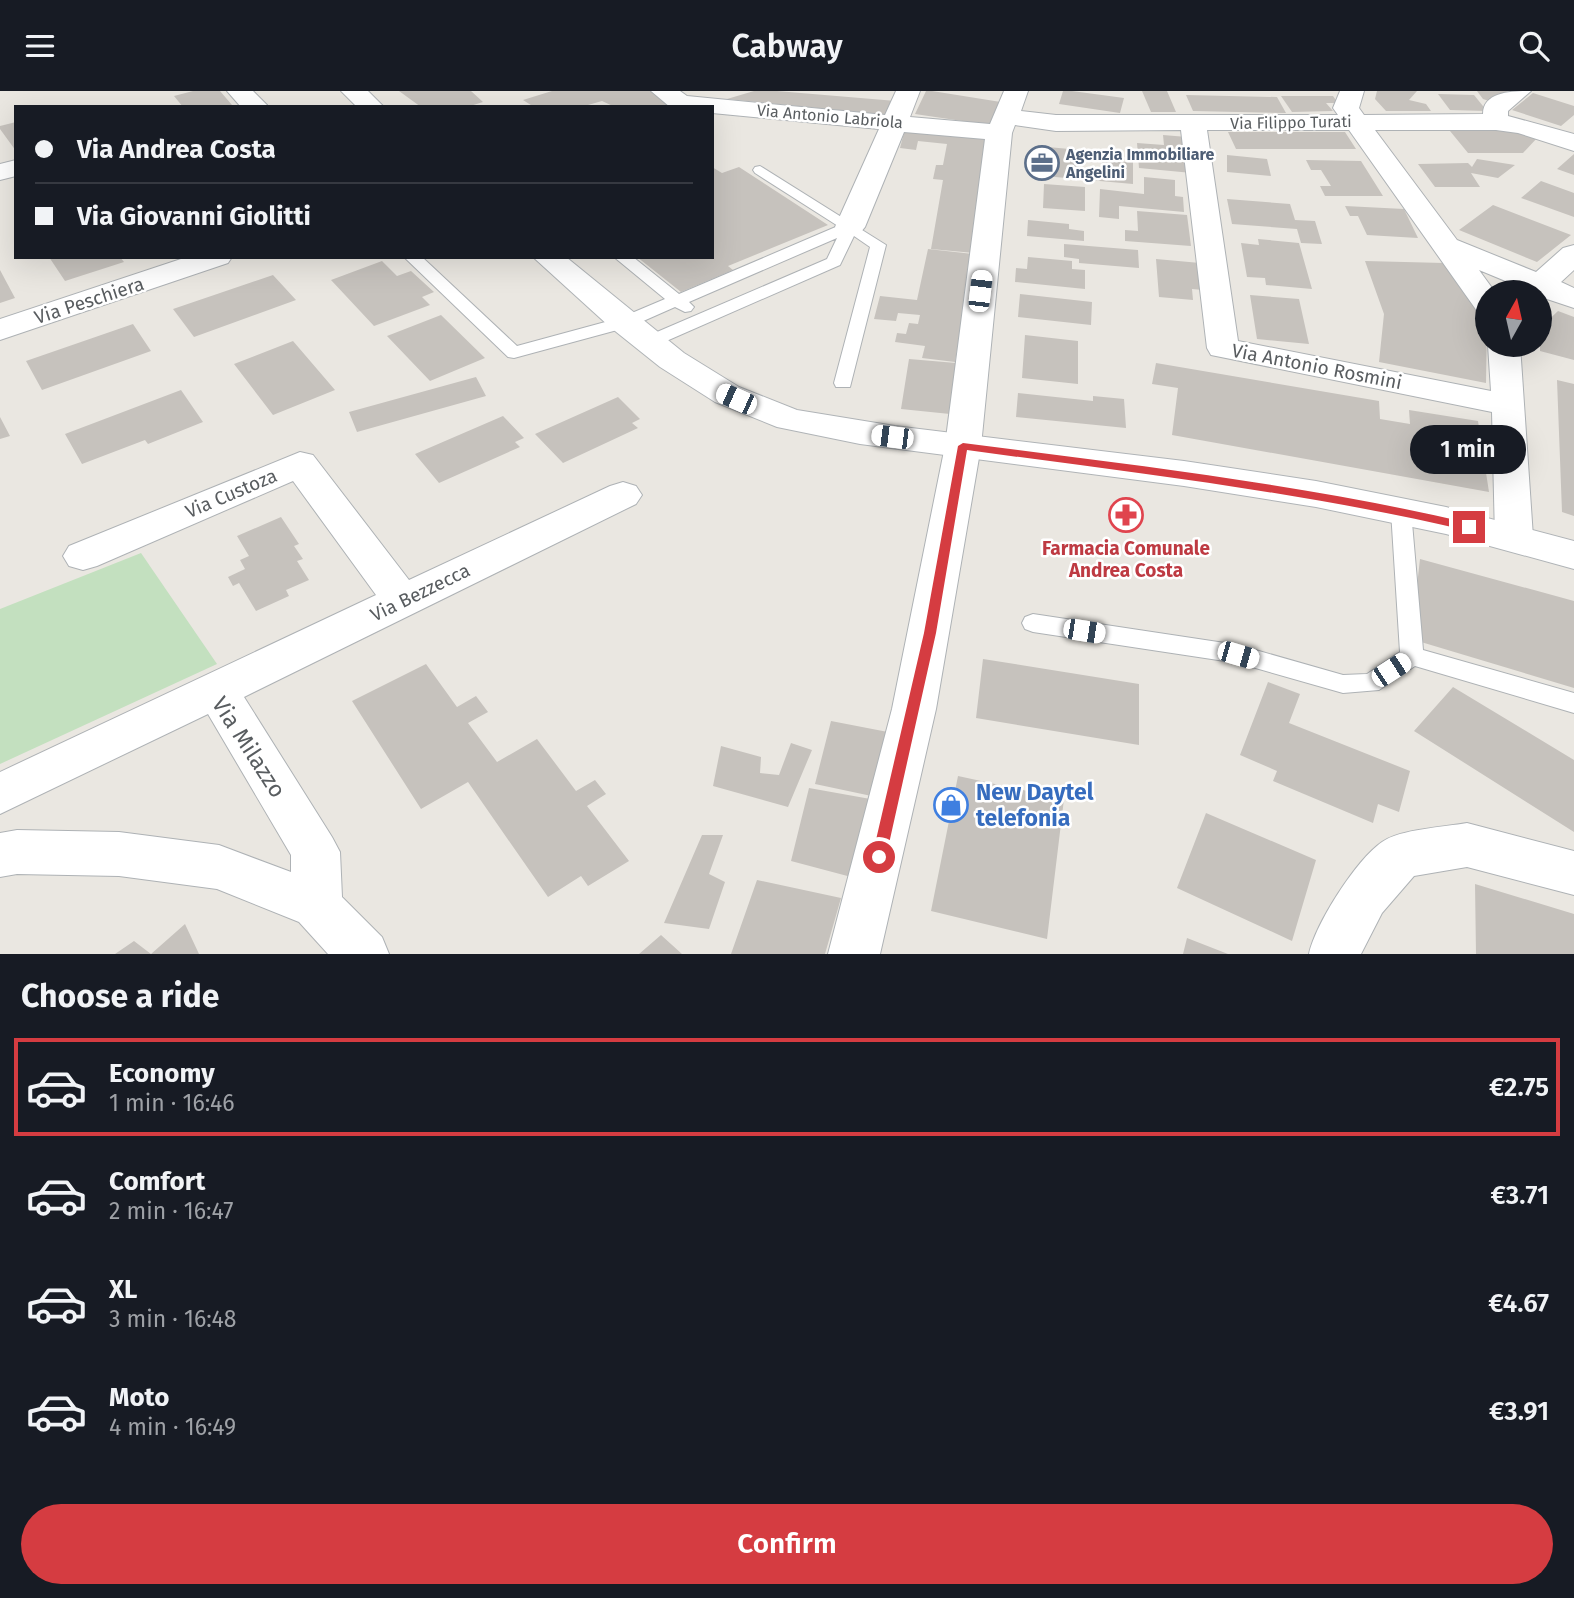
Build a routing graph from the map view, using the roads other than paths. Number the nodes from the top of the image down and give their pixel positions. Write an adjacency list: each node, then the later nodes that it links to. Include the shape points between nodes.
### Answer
1 (663, 91): 5 (street, Via Antonio Labriola, via 681,103)
2 (908, 91): 9 (street)
3 (1352, 91): 8 (street, via 1346,108)
4 (1519, 91): 10 (street, via 1495,109)
5 (703, 105)
6 (714, 106): 9 (street, Via Antonio Labriola)
7 (1006, 113): 9 (street, Via Antonio Labriola); 11 (street, Via Filippo Turati, via 1056,123); 34 (street)
8 (1356, 121): 10 (street, Via Filippo Turati); 11 (street, Via Filippo Turati); 15 (street)
9 (894, 122): 14 (street)
10 (1496, 122): 12 (street, Via Filippo Turati)
11 (1193, 123): 33 (street, Via Antonio Rosmini, via 1223,348)
12 (1574, 143)
13 (760, 170): 14 (lane)
14 (850, 227): 27 (lane); 28 (lane, via 834,262); 32 (lane, via 878,245)
15 (1449, 247): 22 (street); 24 (street)
16 (1574, 254): 23 (street)
17 (204, 259): 21 (street, Via Peschiera)
18 (422, 259): 30 (lane, via 514,352)
19 (550, 259): 30 (street)
20 (624, 259): 27 (lane)
21 (173, 264): 29 (street, Via Peschiera)
22 (1517, 280)
23 (1545, 280)
24 (1475, 285)
25 (1552, 293): 26 (street)
26 (1574, 299)
27 (677, 301): 28 (lane); 30 (lane)
28 (701, 320): 30 (lane)
29 (0, 330)
30 (637, 332): 34 (street, via 715,389 758,408 813,425)
31 (1505, 357): 33 (street)
32 (843, 383)
33 (1509, 405): 37 (street)
34 (963, 446): 36 (street); 50 (street, via 914,709)
35 (623, 495): 40 (street, Via Bezzecca)
36 (1401, 511): 37 (street); 42 (lane)
37 (1514, 537): 38 (street)
38 (1574, 555)
39 (83, 556): 40 (street, Via Custoza, via 300,464)
40 (402, 600): 43 (street, Via Bezzecca)
41 (1033, 624): 42 (lane, via 1238,655 1343,684 1371,683)
42 (1412, 656): 44 (lane)
43 (216, 689): 45 (street, Via Milazzo); 48 (street, Via Milazzo, via 315,852)
44 (1574, 703)
45 (0, 794)
46 (0, 855): 48 (street, via 119,854 219,867)
47 (1574, 873): 51 (street, via 1467,845 1400,857 1364,897)
48 (317, 906): 49 (street)
49 (363, 954)
50 (854, 954)
51 (1335, 954)

